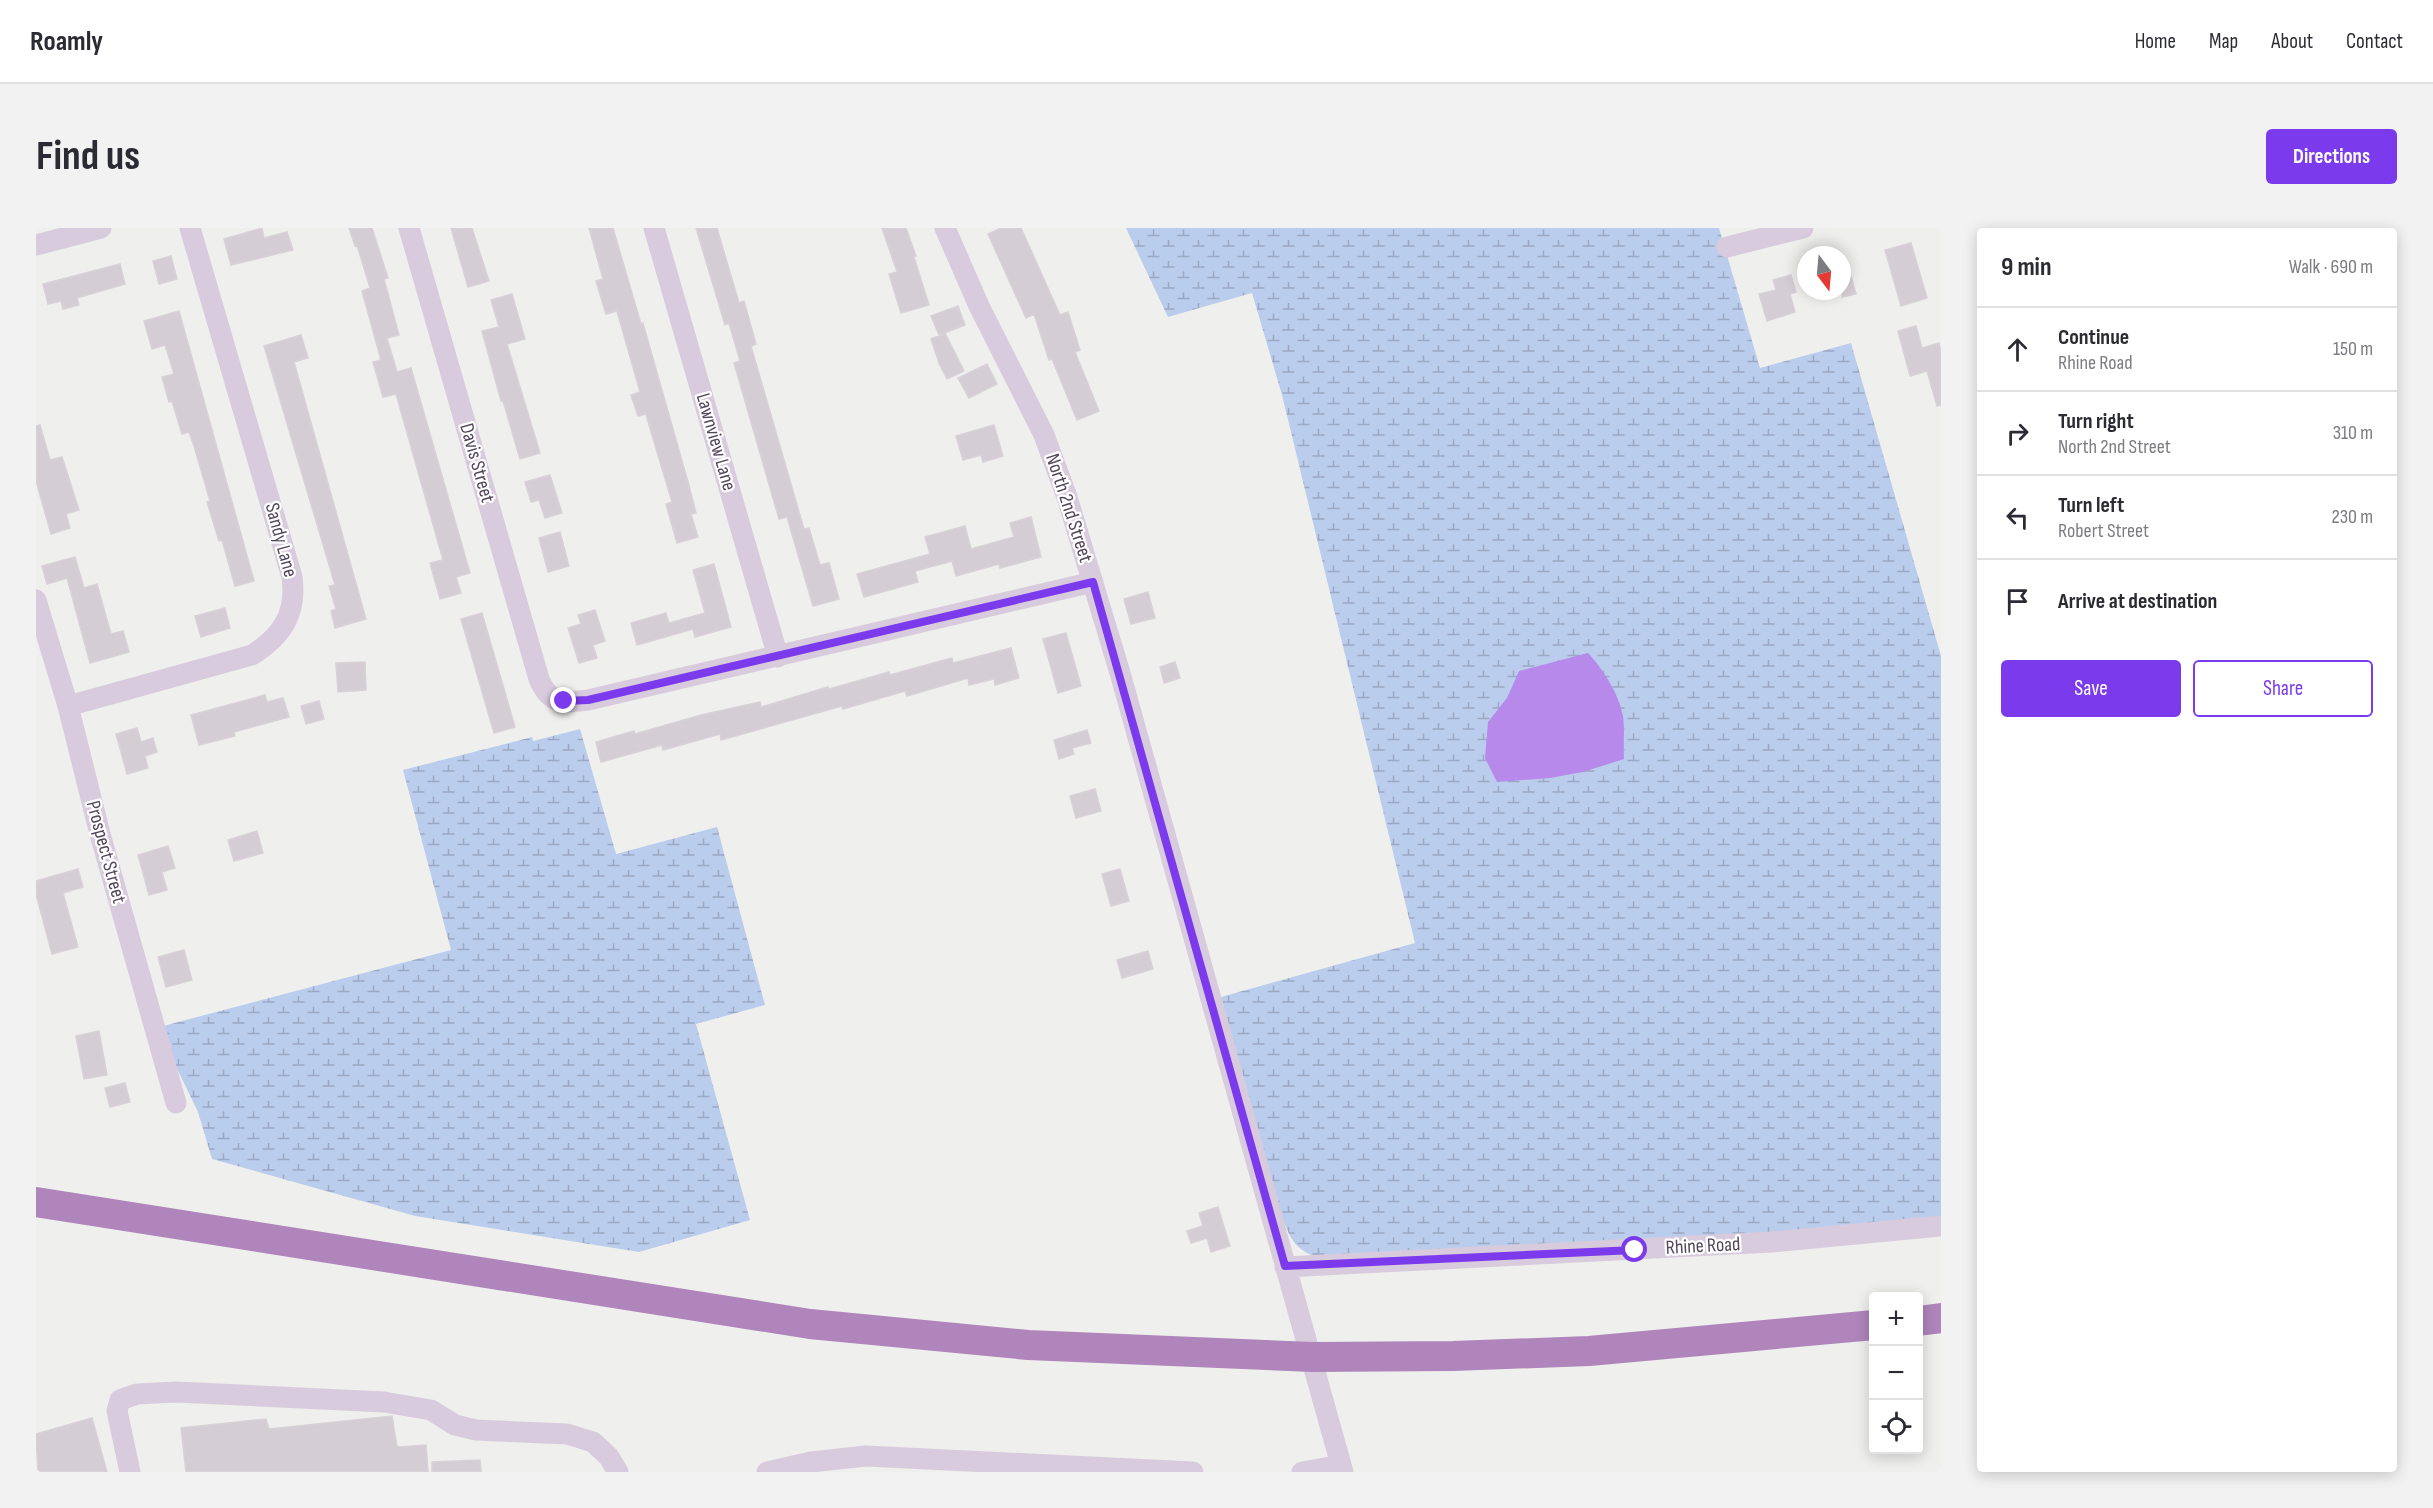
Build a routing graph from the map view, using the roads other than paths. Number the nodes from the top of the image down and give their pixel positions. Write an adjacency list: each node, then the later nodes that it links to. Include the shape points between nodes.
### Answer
1 (101, 228): 7 (street)
2 (190, 228): 12 (street, Sandy Lane, via 292,577 294,601 279,634 252,655)
3 (409, 228): 11 (street, Davis Street, via 539,680 548,697 573,702 588,700)
4 (654, 228): 11 (street, Lawnview Lane)
5 (945, 228): 9 (street, North 2nd Street, via 1044,435)
6 (1803, 228): 8 (street)
7 (36, 245)
8 (1727, 247)
9 (1093, 582): 11 (street); 16 (street, North 2nd Street)
10 (36, 600): 12 (street, Prospect Street)
11 (778, 657)
12 (68, 706): 13 (street, Prospect Street)
13 (176, 1104)
14 (36, 1202): 20 (highway, via 810,1324 1028,1345)
15 (1941, 1226): 16 (street, Rhine Road, via 1772,1242)
16 (1285, 1266): 20 (street, North 2nd Street)
17 (1941, 1318): 18 (highway)
18 (1923, 1320)
19 (1869, 1325): 20 (highway, via 1589,1351)
20 (1312, 1357): 21 (street, North 2nd Street)
21 (1342, 1469): 26 (street)
22 (130, 1472): 23 (street, via 117,1411 120,1400 137,1394 176,1392 384,1402 431,1410 455,1425 476,1430 567,1434 592,1442 609,1457)
23 (618, 1472)
24 (767, 1472): 25 (street, via 866,1456)
25 (1193, 1472)
26 (1302, 1472)

